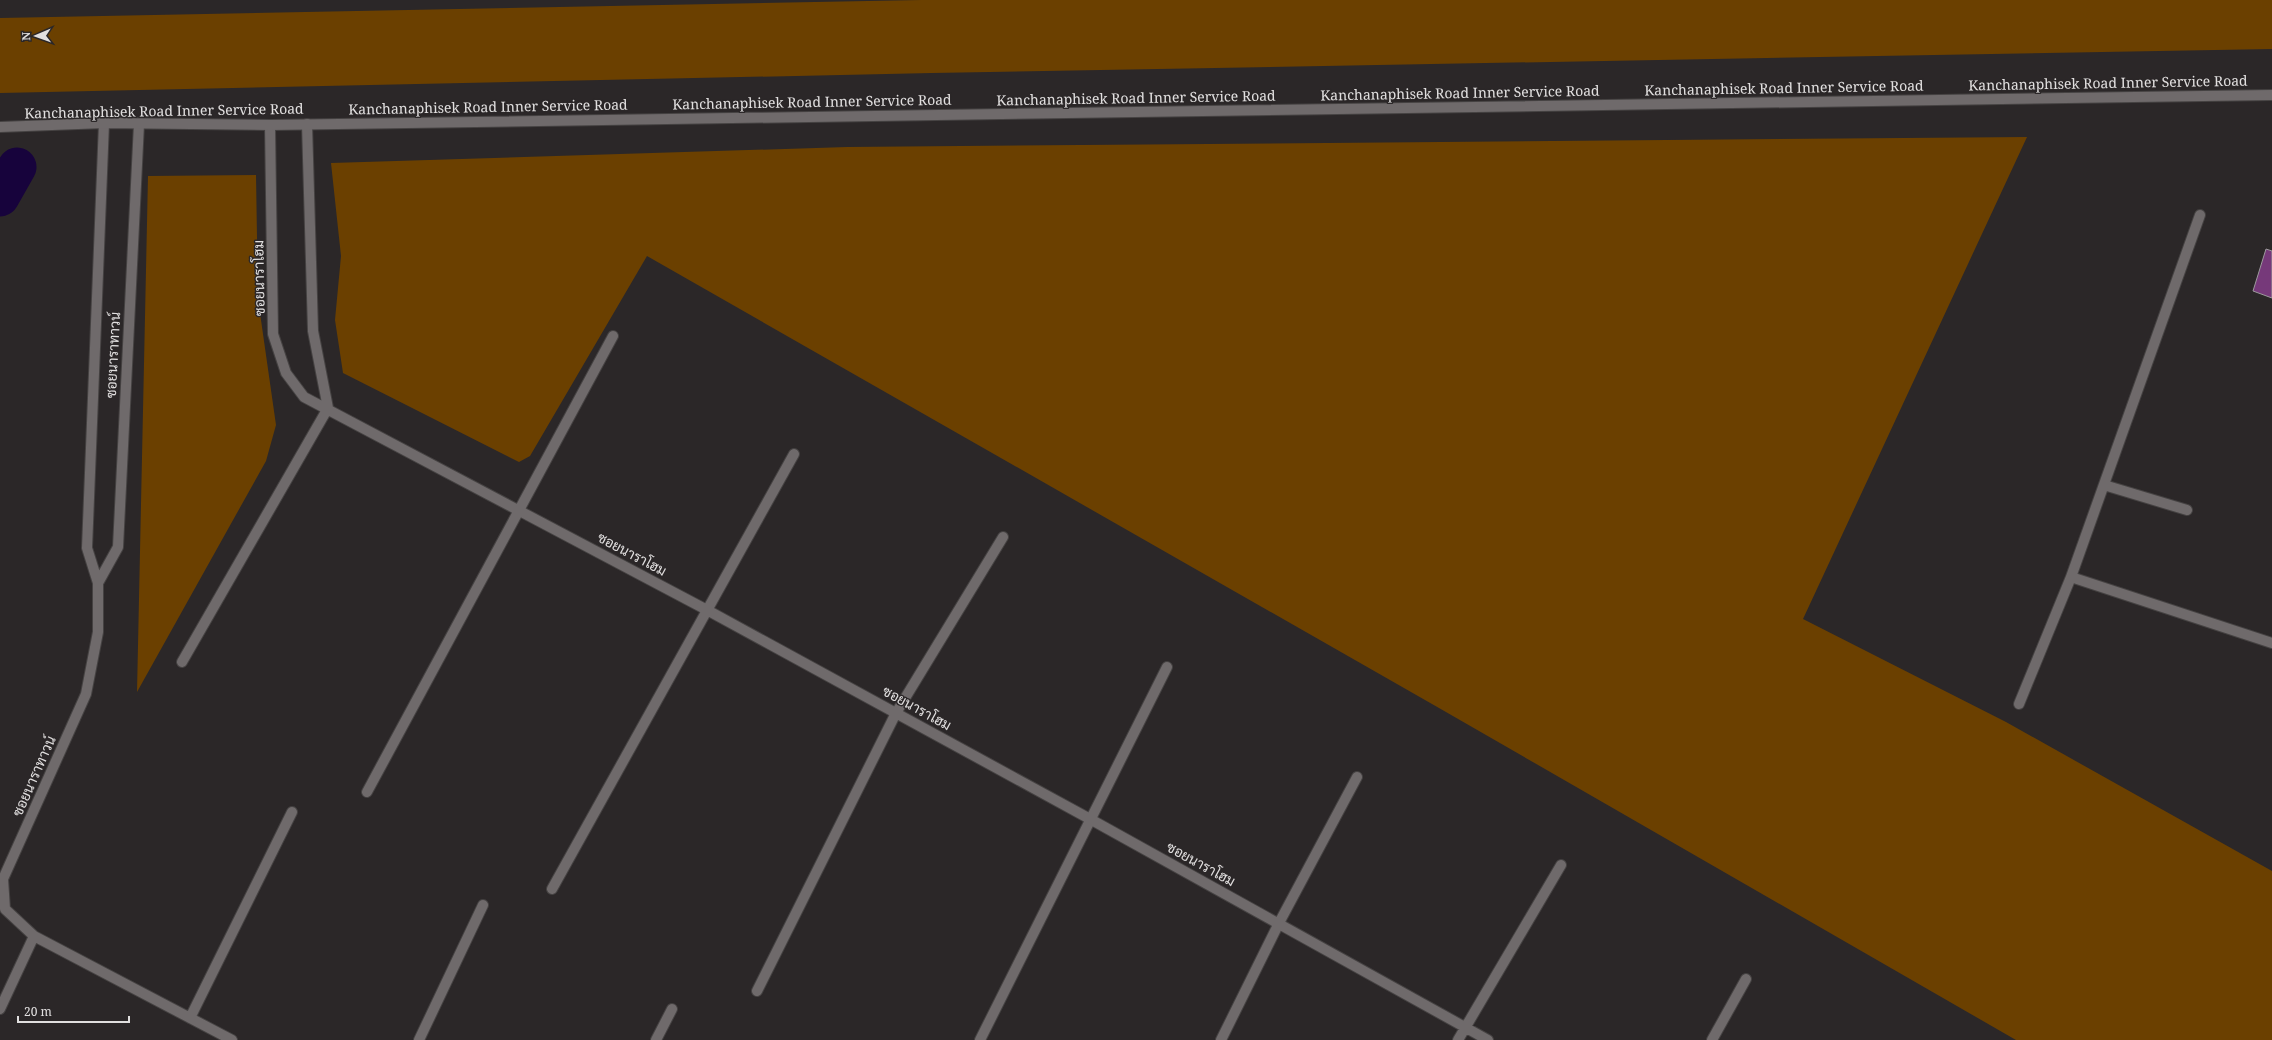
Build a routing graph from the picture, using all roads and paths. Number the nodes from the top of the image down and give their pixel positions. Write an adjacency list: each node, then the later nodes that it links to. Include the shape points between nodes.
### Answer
1 (2272, 95): 4 (street, Kanchanaphisek Road Inner Service Road)
2 (104, 123): 3 (street, Kanchanaphisek Road Inner Service Road); 6 (street, Kanchanaphisek Road Inner Service Road); 16 (street, ซอยนาราทาวน์, via 87,548)
3 (139, 124): 5 (street, Kanchanaphisek Road Inner Service Road); 16 (street, ซอยนาราทาวน์, via 118,547)
4 (307, 124): 5 (street, Kanchanaphisek Road Inner Service Road); 9 (street, via 313,331)
5 (270, 125): 9 (street, ซอยนาราโฮม, via 273,334 286,373 304,397)
6 (0, 127)
7 (2200, 215): 11 (street)
8 (613, 336): 12 (street)
9 (328, 408): 12 (street, ซอยนาราโฮม); 19 (street)
10 (794, 454): 17 (street)
11 (2104, 485): 13 (street); 15 (street)
12 (519, 509): 17 (street, ซอยนาราโฮม); 24 (street)
13 (2186, 510)
14 (1003, 537): 22 (street)
15 (2071, 577): 18 (street); 21 (street)
16 (98, 583): 31 (street, ซอยนาราทาวน์, via 98,632 86,694 3,879 5,909)
17 (707, 610): 22 (street, ซอยนาราโฮม); 28 (street)
18 (2272, 644)
19 (182, 662)
20 (1167, 667): 26 (street)
21 (2019, 704)
22 (896, 713): 26 (street, ซอยนาราโฮม); 33 (street)
23 (1357, 777): 30 (street)
24 (367, 792)
25 (292, 812): 36 (street)
26 (1090, 819): 30 (street, ซอยนาราโฮม); 41 (street)
27 (1561, 865): 37 (street)
28 (552, 889)
29 (484, 905): 39 (street)
30 (1279, 923): 37 (street, ซอยนาราโฮม); 42 (street)
31 (34, 936): 34 (street); 36 (street, ซอยนาราทาวน์)
32 (1746, 979): 45 (street)
33 (757, 991)
34 (0, 1009)
35 (672, 1009): 40 (street)
36 (190, 1018): 38 (street, ซอยนาราทาวน์)
37 (1465, 1026): 43 (street); 44 (street, ซอยนาราโฮม)
38 (232, 1040)
39 (419, 1040)
40 (656, 1040)
41 (980, 1040)
42 (1221, 1040)
43 (1458, 1040)
44 (1488, 1040)
45 (1712, 1040)

